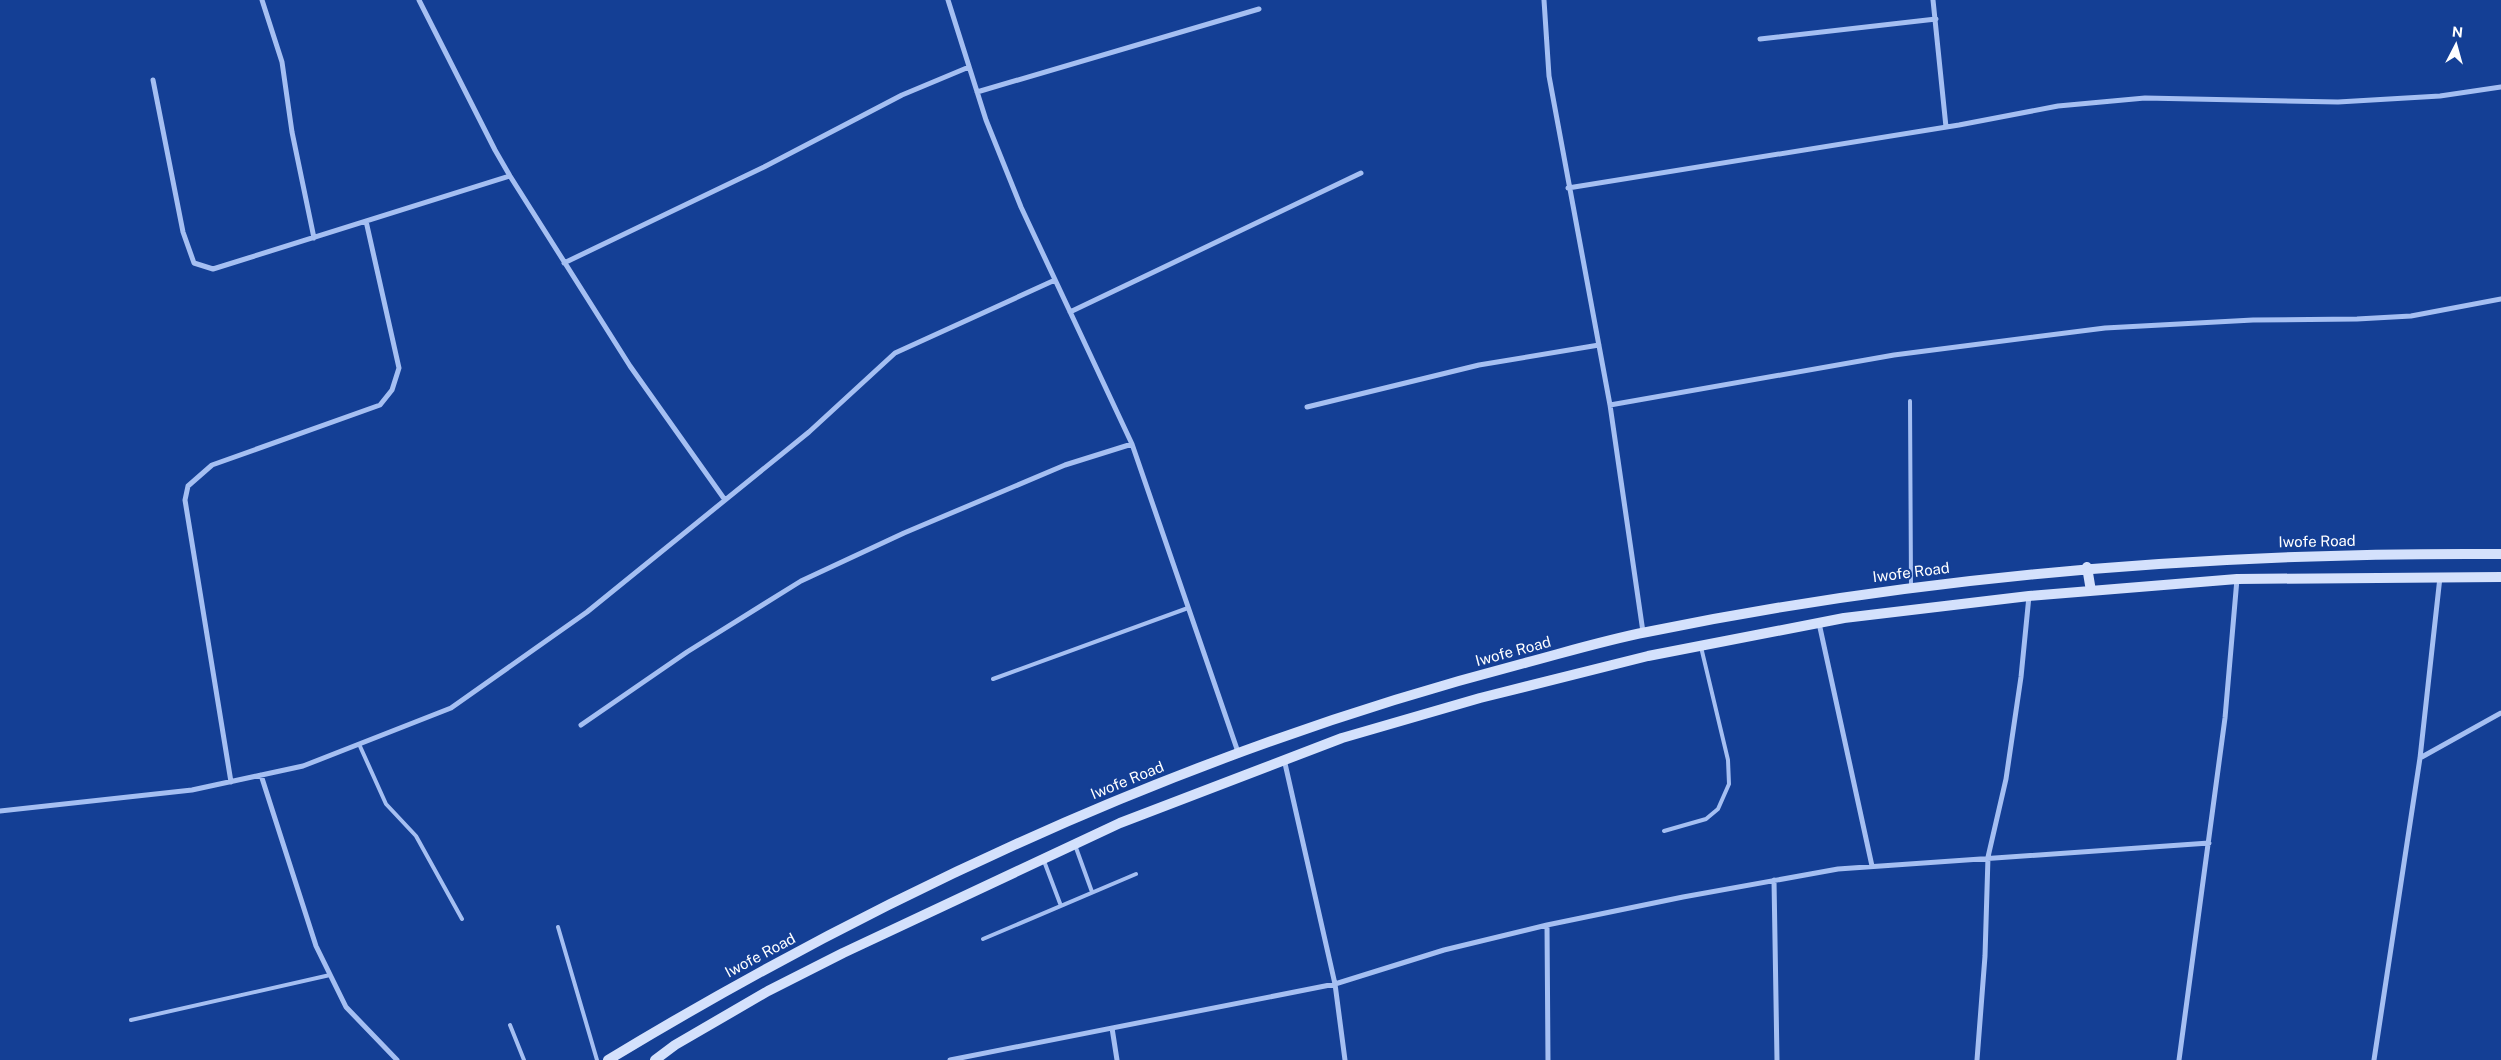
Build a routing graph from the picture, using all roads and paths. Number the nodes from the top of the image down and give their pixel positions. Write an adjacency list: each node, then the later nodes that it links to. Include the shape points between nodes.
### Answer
1 (262, 0): 18 (street, via 282,62 292,132)
2 (419, 0): 15 (street)
3 (948, 0): 9 (street)
4 (1544, 0): 16 (street, via 1549,76)
5 (1933, 0): 7 (street)
6 (1259, 10): 12 (street)
7 (1936, 19): 8 (street); 13 (street)
8 (1760, 39)
9 (969, 67): 12 (street); 19 (street, via 902,95 764,167)
10 (152, 80): 18 (street, via 183,232 194,263 213,270)
11 (2501, 87): 13 (street, via 2440,96 2338,102 2145,98 2058,106)
12 (977, 92): 20 (street, via 1021,207)
13 (1946, 127): 16 (street)
14 (1361, 173): 22 (street)
15 (510, 176): 17 (street); 19 (street)
16 (1568, 188): 23 (street)
17 (366, 221): 18 (street); 49 (street, via 398,368 392,390 380,405 212,465 188,486 185,500)
18 (314, 238)
19 (564, 263): 28 (street, via 630,366)
20 (1055, 280): 22 (street); 28 (street, via 894,353 809,432)
21 (2501, 299): 25 (street, via 2411,316 2105,328 1894,355)
22 (1070, 312): 27 (street)
23 (1599, 345): 25 (street); 26 (street, via 1479,365)
24 (1910, 401): 34 (lane)
25 (1610, 405): 39 (street)
26 (1307, 407)
27 (1132, 444): 37 (street); 43 (street, via 1056,469 904,533 801,581 687,652)
28 (725, 500): 44 (street, via 587,612 451,708)
29 (2501, 554): 30 (street, Iwofe Road, via 2241,557)
30 (2087, 567): 34 (street, Iwofe Road); 35 (street)
31 (2440, 577): 32 (street); 33 (street); 46 (street)
32 (2501, 577)
33 (2237, 579): 35 (street); 52 (street, via 2225,718)
34 (1911, 587): 39 (street, Iwofe Road)
35 (2091, 591): 36 (street)
36 (2029, 596): 38 (street); 54 (street, via 2006,779)
37 (1188, 608): 41 (lane); 45 (street)
38 (1819, 623): 40 (street); 56 (street)
39 (1643, 632): 45 (street, Iwofe Road, via 1474,676)
40 (1700, 645): 47 (street, via 1480,698 1342,738); 51 (lane, via 1728,760 1729,784 1718,808 1706,820)
41 (992, 679)
42 (2501, 713): 46 (street)
43 (580, 725)
44 (359, 744): 48 (street, via 303,766); 61 (lane, via 386,804 416,836)
45 (1238, 752): 73 (street, Iwofe Road, via 1112,802 907,896 759,972)
46 (2420, 758): 82 (street)
47 (1284, 759): 53 (street); 66 (street)
48 (261, 775): 49 (street); 65 (street, via 316,946)
49 (231, 782): 50 (street, via 192,790)
50 (0, 811)
51 (1664, 831)
52 (2209, 843): 54 (street); 81 (street)
53 (1074, 844): 55 (street); 59 (lane)
54 (1988, 857): 56 (street); 80 (street)
55 (1044, 858): 60 (lane); 74 (street, via 768,991)
56 (1872, 866): 58 (street)
57 (1136, 874): 59 (lane)
58 (1774, 880): 62 (street); 79 (street)
59 (1092, 892): 60 (lane)
60 (1061, 906): 64 (lane)
61 (462, 919)
62 (1547, 925): 66 (street, via 1444,950); 78 (street)
63 (558, 927): 72 (lane)
64 (983, 939)
65 (330, 975): 67 (lane); 70 (street, via 346,1007)
66 (1335, 984): 69 (street); 77 (street)
67 (131, 1020)
68 (510, 1025): 71 (lane)
69 (1112, 1028): 75 (street); 76 (street)
70 (397, 1060)
71 (524, 1060)
72 (597, 1060)
73 (608, 1060)
74 (655, 1060)
75 (950, 1060)
76 (1117, 1060)
77 (1345, 1060)
78 (1548, 1060)
79 (1777, 1060)
80 (1977, 1060)
81 (2179, 1060)
82 (2374, 1060)

